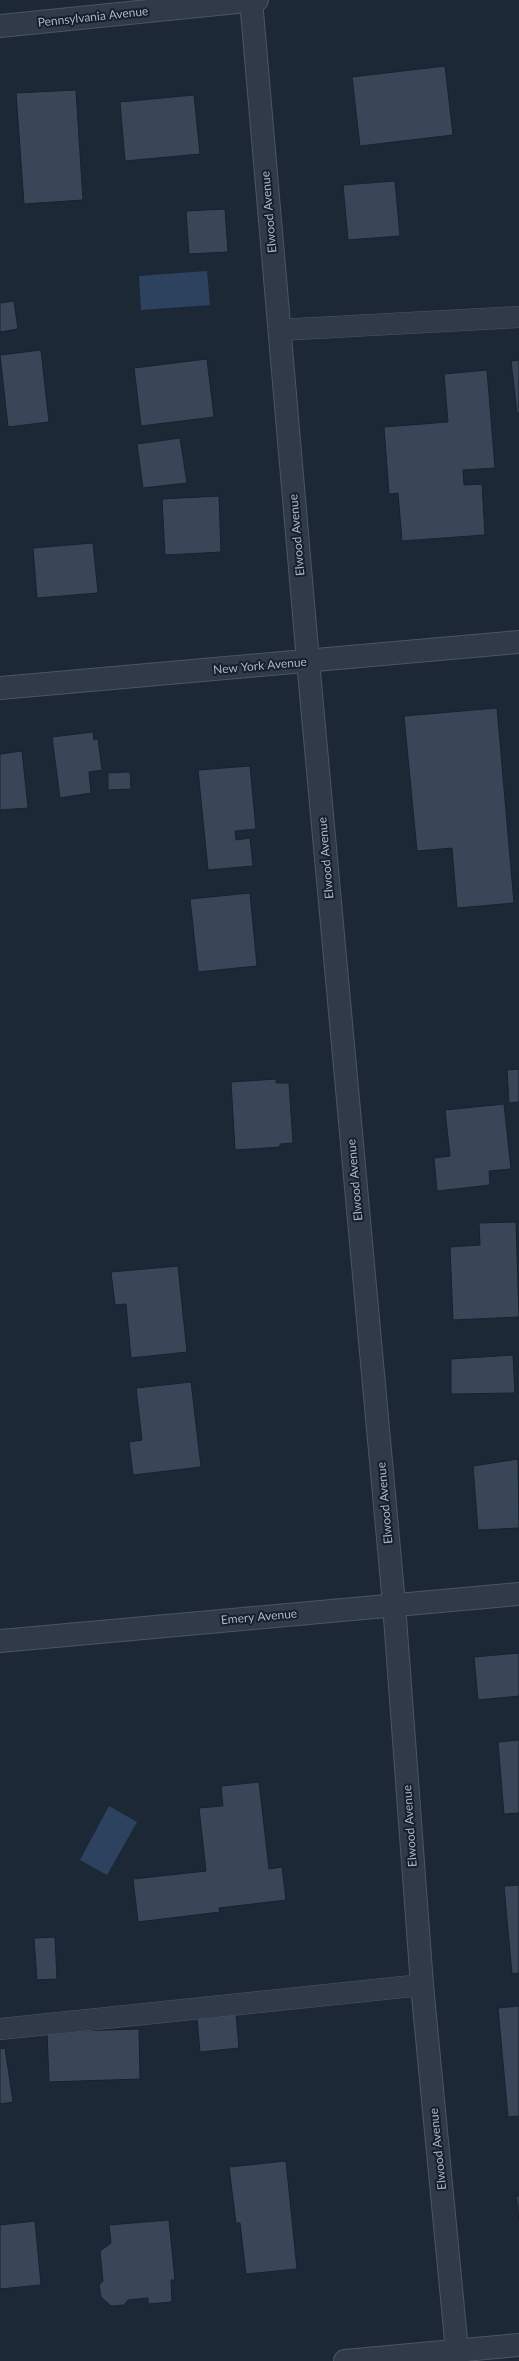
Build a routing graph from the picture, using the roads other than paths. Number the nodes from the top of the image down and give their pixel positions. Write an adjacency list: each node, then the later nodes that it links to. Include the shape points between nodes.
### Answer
1 (253, 0): 2 (street, Pennsylvania Avenue); 4 (street, Elwood Avenue)
2 (0, 26)
3 (519, 317): 4 (lane)
4 (279, 330): 6 (street, Elwood Avenue)
5 (519, 642): 6 (street, New York Avenue)
6 (308, 661): 7 (street, New York Avenue); 9 (street, Elwood Avenue)
7 (0, 688)
8 (519, 1594): 9 (street, Emery Avenue)
9 (394, 1604): 10 (street, Emery Avenue); 11 (street, Elwood Avenue)
10 (0, 1641)
11 (422, 1985): 12 (lane); 14 (street, Elwood Avenue)
12 (0, 2029)
13 (519, 2345): 14 (street)
14 (458, 2356): 15 (street)
15 (345, 2361)

